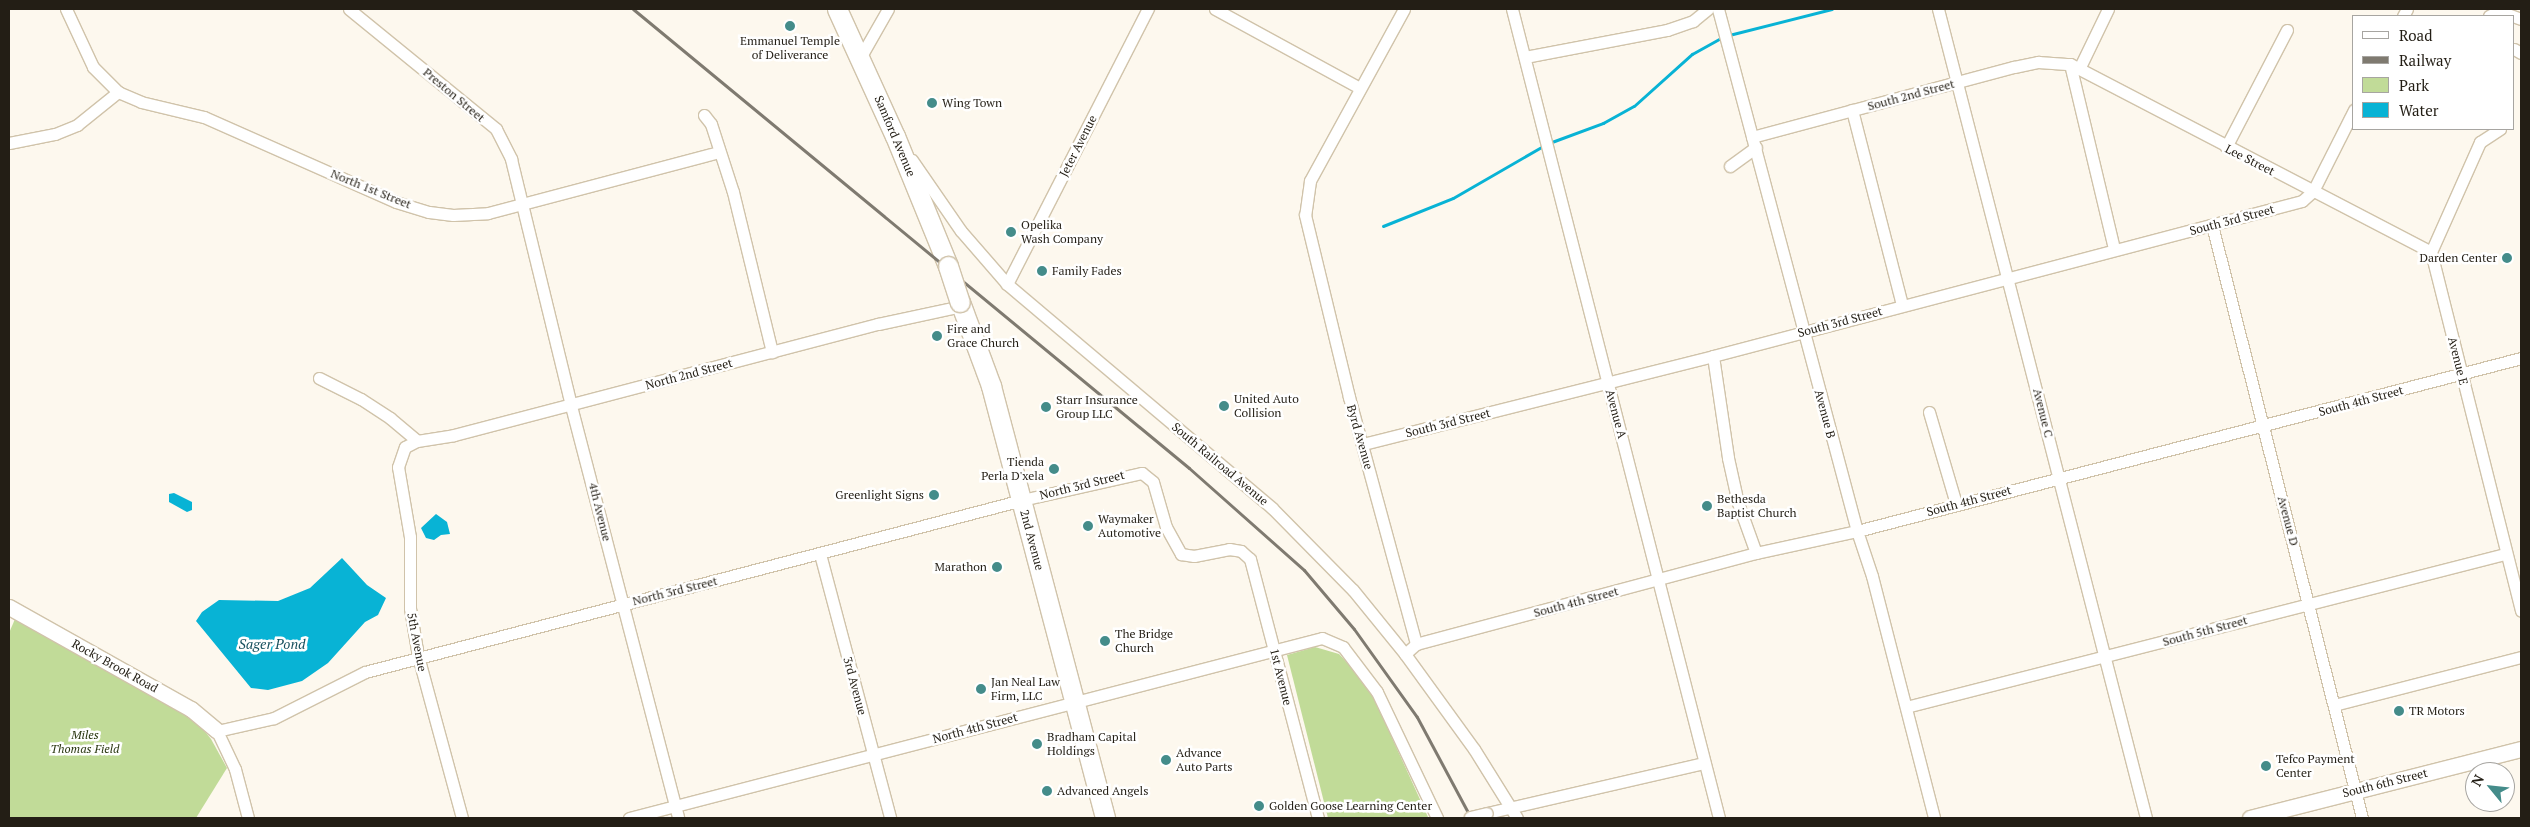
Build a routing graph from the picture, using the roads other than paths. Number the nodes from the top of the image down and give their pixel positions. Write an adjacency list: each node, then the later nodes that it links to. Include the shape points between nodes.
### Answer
1 (66, 9): 22 (street, via 93,67)
2 (348, 9): 34 (street, Preston Street, via 496,129 511,159)
3 (837, 9): 18 (main road, Samford Avenue)
4 (888, 9): 18 (street)
5 (1148, 9): 40 (street, Jeter Avenue)
6 (1215, 9): 21 (street)
7 (1404, 9): 21 (street)
8 (1512, 9): 17 (street, Avenue A)
9 (1708, 9): 15 (street)
10 (1938, 9): 20 (street, Avenue C)
11 (2108, 9): 19 (street)
12 (1720, 14): 15 (street); 28 (street, Avenue B)
13 (2492, 15): 14 (street, via 2499,12)
14 (2508, 15)
15 (1693, 21): 17 (street, via 1667,30)
16 (2287, 30): 30 (street)
17 (1525, 57): 49 (street, Avenue A)
18 (860, 58): 27 (main road, Samford Avenue)
19 (2075, 67): 20 (street, South 2nd Street, via 2038,62); 30 (street, Lee Street); 36 (street)
20 (1957, 83): 23 (street, South 2nd Street); 39 (street, Avenue C)
21 (1360, 88): 54 (street, Byrd Avenue, via 1310,181 1305,216)
22 (118, 92): 29 (street, via 77,125 55,134); 34 (street, North 1st Street, via 138,101 226,125 396,202 452,215 488,213)
23 (1852, 110): 28 (street, South 2nd Street); 42 (street)
24 (2352, 114): 33 (street)
25 (704, 115): 31 (street, via 711,124)
26 (2498, 130): 37 (street, via 2480,142)
27 (895, 136): 38 (main road, Samford Avenue); 40 (street, South Railroad Avenue, via 961,230)
28 (1754, 142): 32 (street, South 2nd Street); 43 (street, Avenue B)
29 (9, 143)
30 (2226, 148): 33 (street, Lee Street)
31 (719, 152): 34 (street, North 1st Street, via 544,196); 44 (street, via 733,192)
32 (1730, 166)
33 (2313, 191): 35 (street, South 3rd Street, via 2302,201); 37 (street, Lee Street)
34 (521, 206): 50 (street, 4th Avenue)
35 (2212, 225): 36 (street, South 3rd Street); 52 (street, Avenue D)
36 (2114, 249): 39 (street, South 3rd Street)
37 (2431, 252): 47 (street, Avenue E)
38 (948, 266): 41 (main road, 2nd Avenue, bridge)
39 (2008, 279): 42 (street, South 3rd Street); 55 (street, Avenue C)
40 (1007, 284): 70 (street, South Railroad Avenue, via 1272,508 1353,590)
41 (960, 304): 44 (street, North 2nd Street); 56 (main road, 2nd Avenue, via 990,386)
42 (1902, 305): 43 (street, South 3rd Street)
43 (1803, 333): 45 (street, South 3rd Street); 58 (street, Avenue B)
44 (772, 352): 50 (street, North 2nd Street)
45 (1713, 356): 49 (street, South 3rd Street); 60 (street, via 1728,458 1738,503)
46 (2521, 358): 47 (street, South 4th Street)
47 (2460, 373): 52 (street, South 4th Street); 62 (street, Avenue E)
48 (319, 378): 53 (street, via 362,399)
49 (1608, 383): 54 (street, South 3rd Street); 63 (street, Avenue A)
50 (571, 406): 53 (street, North 2nd Street); 64 (street, 4th Avenue)
51 (1929, 412): 57 (street)
52 (2263, 426): 55 (street, South 4th Street); 65 (street, Avenue D)
53 (417, 441): 71 (street, 5th Avenue, via 406,447 398,467 410,537 410,608)
54 (1363, 444): 68 (street, Byrd Avenue)
55 (2059, 478): 57 (street, South 4th Street); 73 (street, Avenue C)
56 (1022, 500): 59 (street, North 3rd Street, via 1142,473 1153,482 1166,527 1181,554 1194,556); 61 (street, North 3rd Street); 74 (main road, 2nd Avenue)
57 (1956, 504): 58 (street, South 4th Street)
58 (1857, 531): 60 (street, South 4th Street); 76 (street, Avenue B)
59 (1229, 549): 69 (street, 1st Avenue, via 1241,551 1256,570)
60 (1756, 553): 63 (street, South 4th Street)
61 (820, 554): 64 (street, North 3rd Street); 79 (street, 3rd Avenue)
62 (2505, 554): 65 (street, South 5th Street); 66 (street, Avenue E)
63 (1659, 580): 68 (street, South 4th Street); 80 (street, Avenue A)
64 (622, 604): 71 (street, North 3rd Street); 82 (street, 4th Avenue)
65 (2308, 604): 73 (street, South 5th Street); 75 (street, Avenue D)
66 (2521, 611)
67 (10, 612): 77 (street, Rocky Brook Road, via 183,704)
68 (1416, 644): 70 (street)
69 (1274, 648): 74 (street, North 4th Street); 90 (street, 1st Avenue); 91 (street, North 4th Street, via 1322,638 1343,647 1377,692)
70 (1405, 654): 83 (street, South Railroad Avenue)
71 (418, 656): 77 (street, North 3rd Street, via 365,672 274,718); 85 (street, 5th Avenue)
72 (2521, 657): 75 (street)
73 (2105, 659): 76 (street, South 5th Street); 96 (street, Avenue C)
74 (1074, 701): 79 (street, North 4th Street); 89 (main road, 2nd Avenue)
75 (2334, 704): 81 (street, Avenue D)
76 (1906, 707): 95 (street, Avenue B)
77 (217, 731): 84 (street, via 235,769)
78 (2521, 750): 81 (street, South 6th Street)
79 (874, 755): 82 (street, North 4th Street); 88 (street, 3rd Avenue)
80 (1704, 763): 83 (street); 94 (street, Avenue A)
81 (2355, 791): 97 (street, South 6th Street); 98 (street, Avenue D)
82 (675, 806): 86 (street, North 4th Street); 87 (street, 4th Avenue)
83 (1511, 807): 92 (street, bridge); 93 (street, South Railroad Avenue)
84 (248, 818)
85 (462, 818)
86 (629, 818)
87 (678, 818)
88 (890, 818)
89 (1105, 818)
90 (1318, 818)
91 (1437, 818)
92 (1466, 818)
93 (1517, 818)
94 (1719, 818)
95 (1934, 818)
96 (2146, 818)
97 (2250, 818)
98 (2362, 818)

